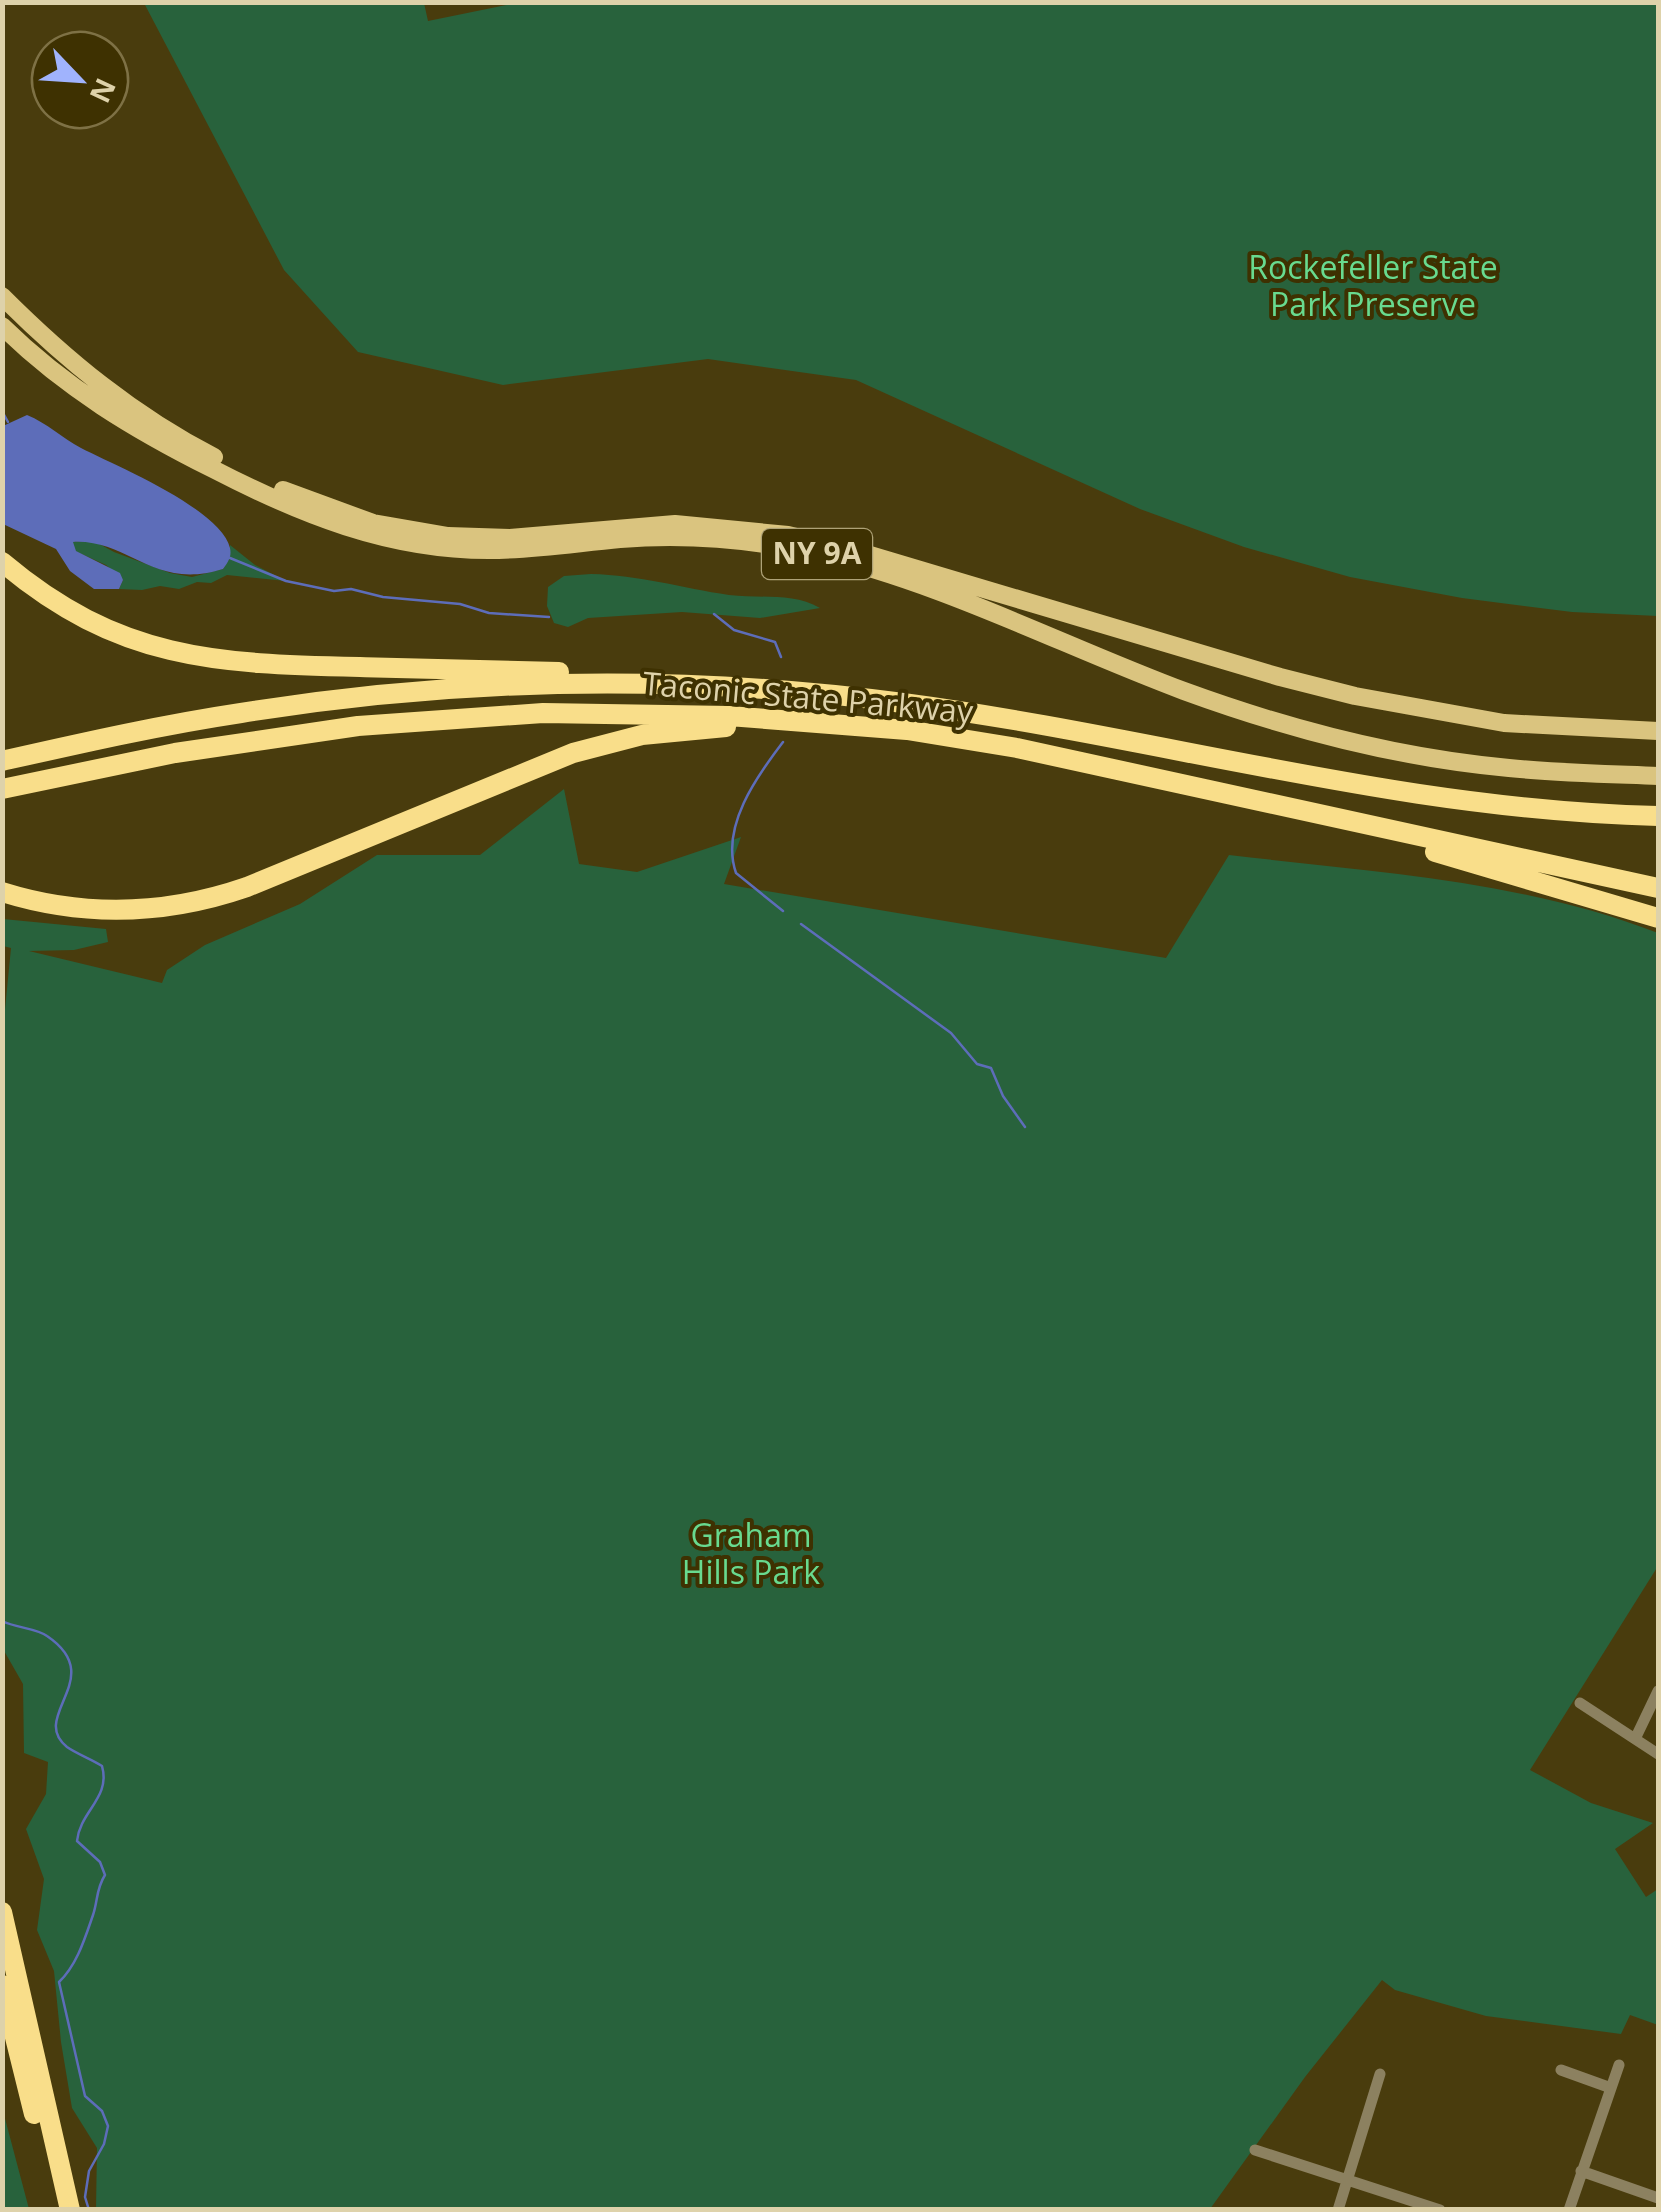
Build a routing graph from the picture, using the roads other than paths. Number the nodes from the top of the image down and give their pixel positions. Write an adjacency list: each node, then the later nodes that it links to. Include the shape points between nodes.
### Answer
1 (2, 296): 6 (main road, NY 9A, via 72,362 170,434 281,490 372,523 466,537 675,524 788,535 1354,696 1504,723)
2 (2, 326): 8 (main road, NY 9A, via 59,377 137,430 272,499 362,533 472,550 658,537 810,552 920,587 1221,704 1328,736 1470,764)
3 (2, 562): 4 (highway, via 102,626 194,657 256,665 569,672)
4 (654, 685): 7 (highway, Taconic State Parkway, via 502,686 354,698 207,718); 11 (highway, Taconic State Parkway, via 900,702 1431,798)
5 (822, 722): 9 (highway, Taconic State Parkway, via 618,712 430,719 247,740); 10 (highway, Taconic State Parkway, via 962,738); 13 (highway, via 684,730 601,744 196,902 105,911)
6 (1658, 731)
7 (2, 761)
8 (1658, 776)
9 (2, 789)
10 (1326, 814): 12 (highway, Taconic State Parkway); 14 (highway, via 1346,830)
11 (1658, 816)
12 (1658, 888)
13 (2, 892)
14 (1658, 918)
15 (1658, 1691): 17 (street)
16 (1580, 1703): 17 (street)
17 (1636, 1737): 18 (street)
18 (1656, 1748)
19 (2, 1912): 30 (highway)
20 (2, 1985): 29 (highway)
21 (1620, 2066): 24 (street)
22 (1561, 2070): 24 (street)
23 (1380, 2074): 27 (street)
24 (1611, 2088): 26 (street)
25 (1255, 2150): 27 (street)
26 (1582, 2171): 28 (street); 33 (street)
27 (1347, 2180): 31 (street); 32 (street)
28 (1658, 2198)
29 (58, 2210)
30 (70, 2210)
31 (1338, 2210)
32 (1440, 2210)
33 (1568, 2210)

